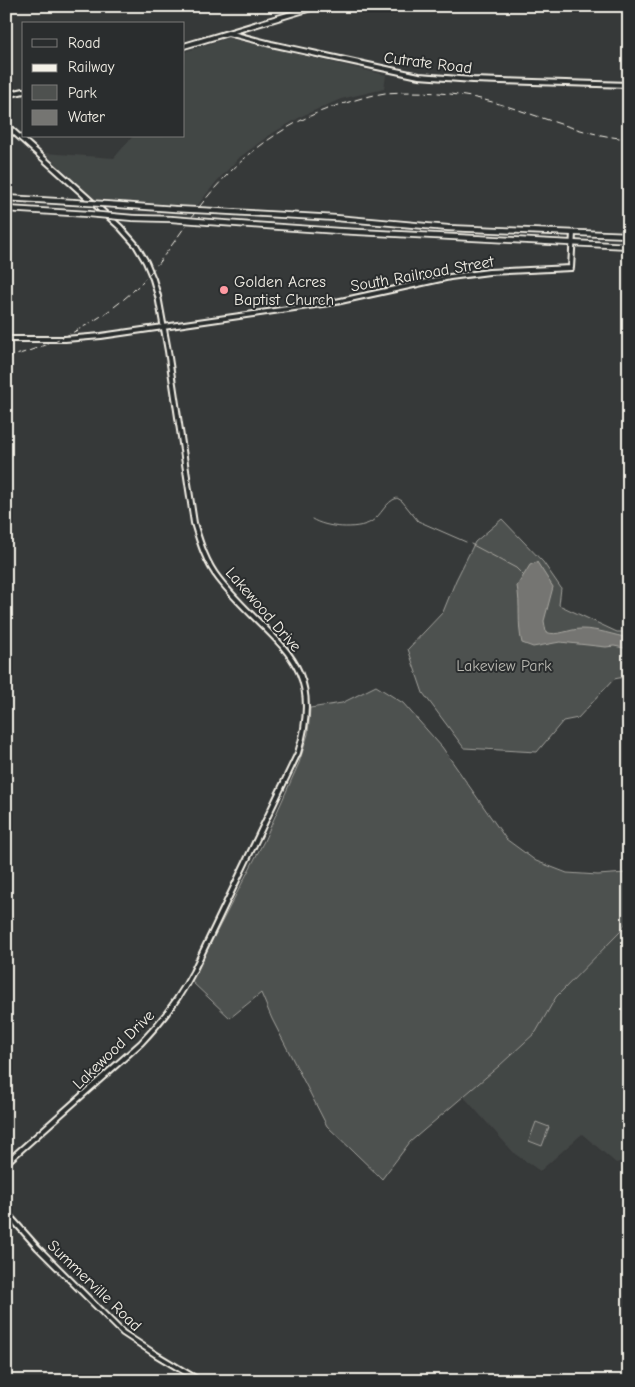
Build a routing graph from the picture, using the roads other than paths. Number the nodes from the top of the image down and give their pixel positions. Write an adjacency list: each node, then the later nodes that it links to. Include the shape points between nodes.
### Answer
1 (318, 6): 2 (street)
2 (228, 33): 3 (street); 4 (street, Cutrate Road, via 419,76)
3 (185, 46)
4 (629, 85)
5 (22, 91): 6 (street)
6 (6, 95)
7 (6, 125): 14 (street, Lakewood Drive, via 131,239 153,279)
8 (6, 198): 10 (highway, bridge, via 448,228)
9 (6, 209): 12 (highway, bridge)
10 (573, 233): 11 (highway); 12 (street, South Railroad Street)
11 (629, 235)
12 (572, 244): 13 (highway); 14 (street, South Railroad Street, via 570,268 472,274 336,302)
13 (629, 246)
14 (163, 326): 15 (street, South Railroad Street, via 83,338); 16 (street, Lakewood Drive, via 194,524 201,548 218,577 292,658 303,681 307,704 304,735 180,996 141,1043)
15 (6, 339)
16 (6, 1163)
17 (6, 1212): 18 (street, Summerville Road, via 123,1333)
18 (200, 1381)

